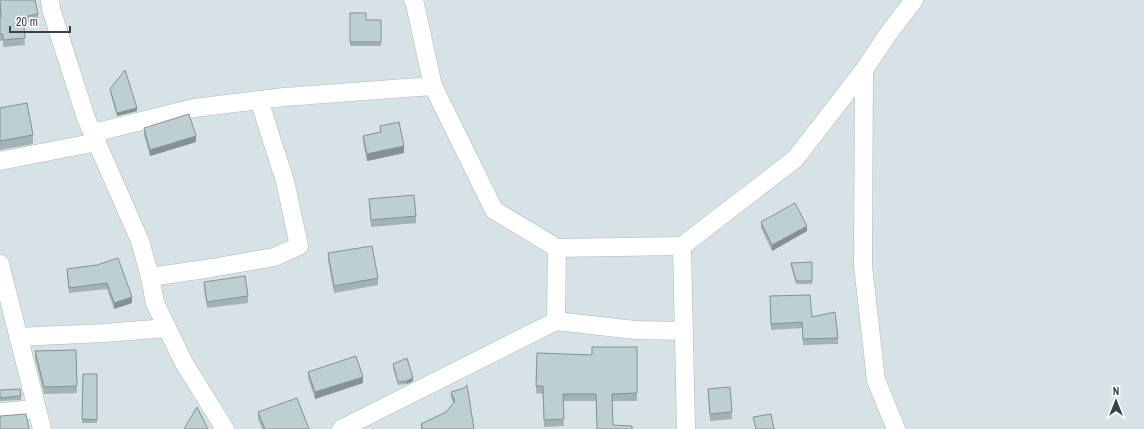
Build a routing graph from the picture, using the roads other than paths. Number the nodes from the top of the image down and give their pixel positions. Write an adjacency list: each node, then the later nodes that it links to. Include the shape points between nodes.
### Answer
1 (50, 0): 7 (street, via 84,111)
2 (413, 0): 5 (street)
3 (914, 0): 4 (street)
4 (864, 70): 9 (street, via 795,159); 24 (street, via 863,266 876,380)
5 (433, 86): 6 (street); 10 (street, via 494,210)
6 (259, 100): 7 (street, via 194,108); 12 (street, via 285,181 299,246 274,257)
7 (95, 137): 8 (street); 12 (street, via 140,241)
8 (0, 162)
9 (682, 246): 10 (street); 16 (street)
10 (557, 248): 14 (street)
11 (0, 264): 13 (street)
12 (150, 278): 15 (street, via 155,303)
13 (4, 293): 17 (street)
14 (556, 321): 16 (street, via 635,330); 22 (street)
15 (167, 328): 17 (street); 21 (street, via 184,363)
16 (684, 331): 23 (street)
17 (18, 337): 18 (street)
18 (37, 409): 19 (street); 20 (street)
19 (0, 412)
20 (42, 429)
21 (225, 429)
22 (341, 429)
23 (686, 429)
24 (896, 429)

